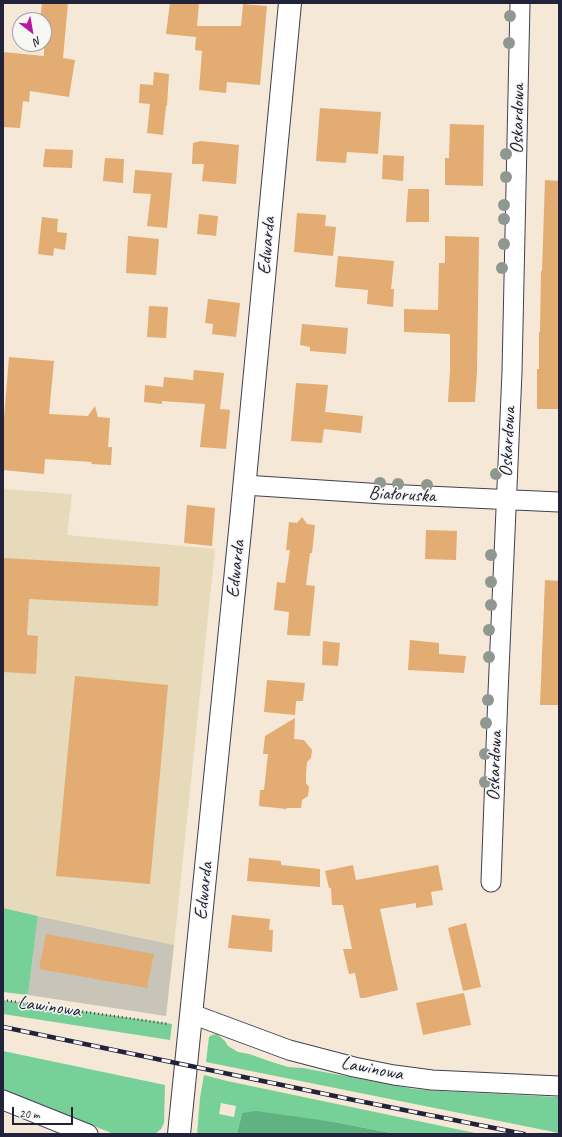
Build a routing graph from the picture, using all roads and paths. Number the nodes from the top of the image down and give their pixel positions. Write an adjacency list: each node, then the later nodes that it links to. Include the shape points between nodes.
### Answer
1 (290, 3): 3 (street, Edwarda)
2 (520, 3): 4 (street, Oskardowa, via 512,372)
3 (244, 485): 4 (street, Białoruska); 8 (street, Edwarda)
4 (506, 500): 5 (street, Białoruska); 6 (street, Oskardowa)
5 (559, 502)
6 (491, 882)
7 (3, 1000): 8 (path, Lawinowa, via 172,1024)
8 (191, 1020): 9 (street, Lawinowa, via 289,1050 394,1075 432,1080); 12 (street, Edwarda)
9 (559, 1086)
10 (3, 1100): 11 (street)
11 (88, 1134)
12 (179, 1134)

